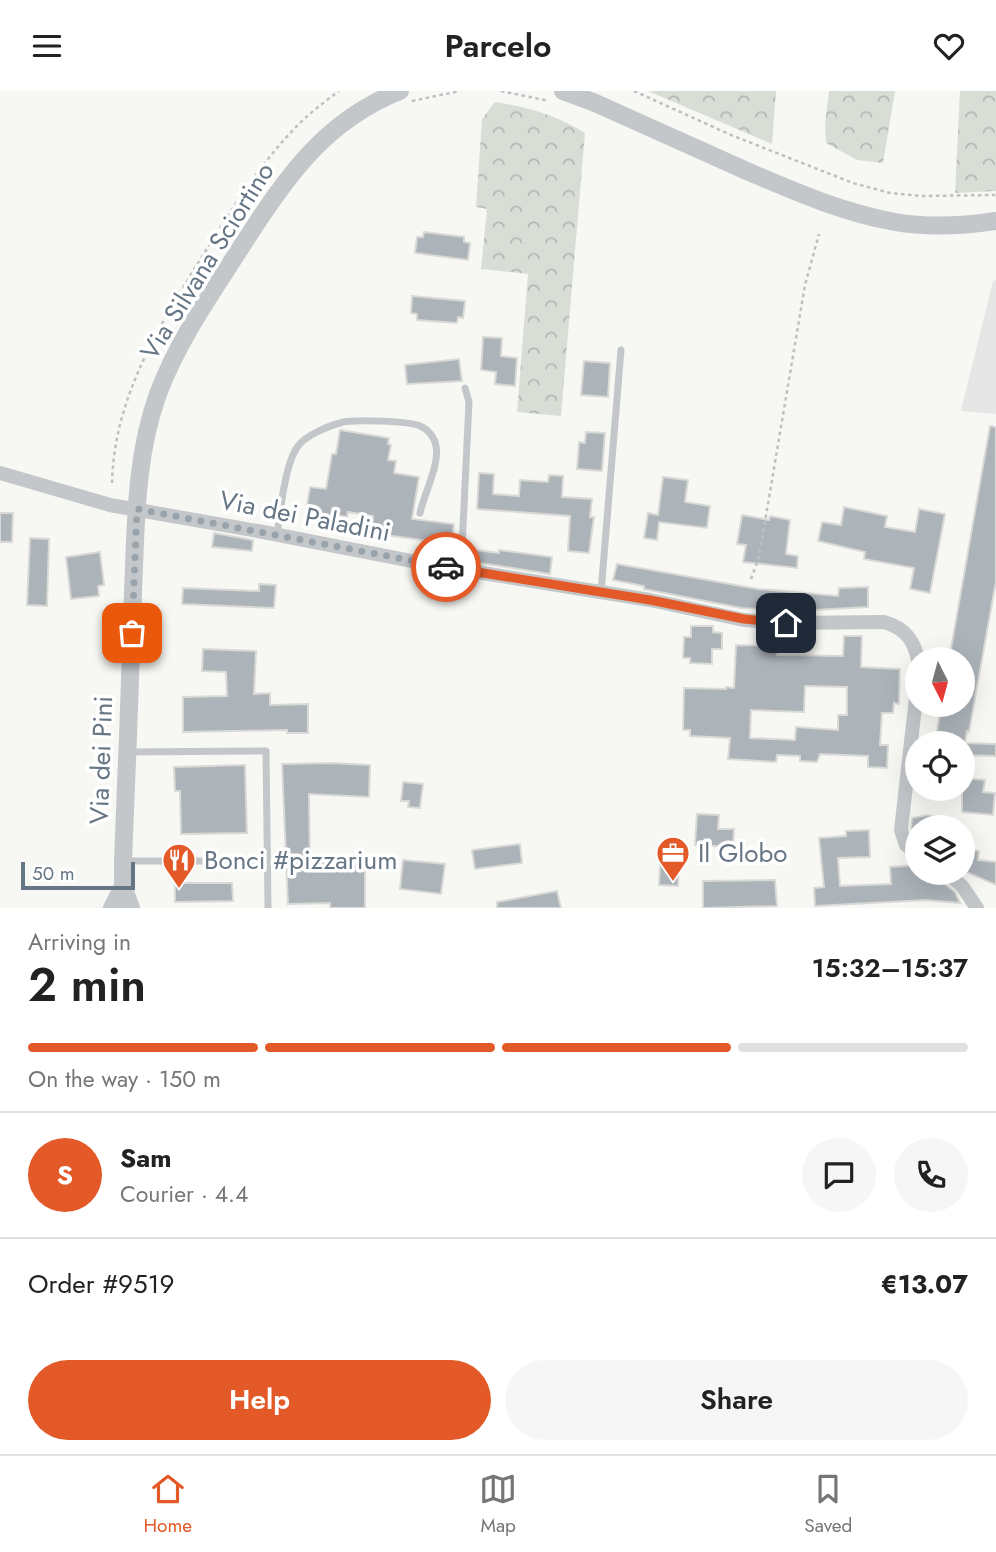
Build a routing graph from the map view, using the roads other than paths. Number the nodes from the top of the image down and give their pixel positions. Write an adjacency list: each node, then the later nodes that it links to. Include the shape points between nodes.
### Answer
1 (563, 91): 3 (street, via 823,203 897,222 955,226)
2 (402, 97): 7 (street, Via Silvana Sciortino, via 351,116 320,141 281,186 167,371 144,445)
3 (996, 221)
4 (621, 350): 11 (lane)
5 (465, 388): 10 (lane, via 469,402)
6 (0, 473): 7 (street, via 90,501)
7 (137, 509): 9 (street, Via dei Paladini); 14 (street, Via dei Pini)
8 (420, 513): 9 (lane, via 436,463 436,445 430,433 419,425 342,422 298,446)
9 (277, 535): 10 (street, Via dei Paladini)
10 (461, 569): 11 (street, Via dei Paladini)
11 (601, 592): 12 (street, Via dei Paladini, via 765,622 884,622 907,634)
12 (915, 647)
13 (914, 717): 15 (street, via 901,830)
14 (127, 751): 16 (street, Via dei Pini); 17 (lane, via 266,751)
15 (905, 842)
16 (123, 861): 17 (lane); 19 (street, Via dei Pini)
17 (267, 861): 22 (lane)
18 (961, 885): 23 (street)
19 (124, 886): 20 (street); 21 (street, Via dei Pini)
20 (112, 908)
21 (131, 908)
22 (268, 908)
23 (977, 908)

